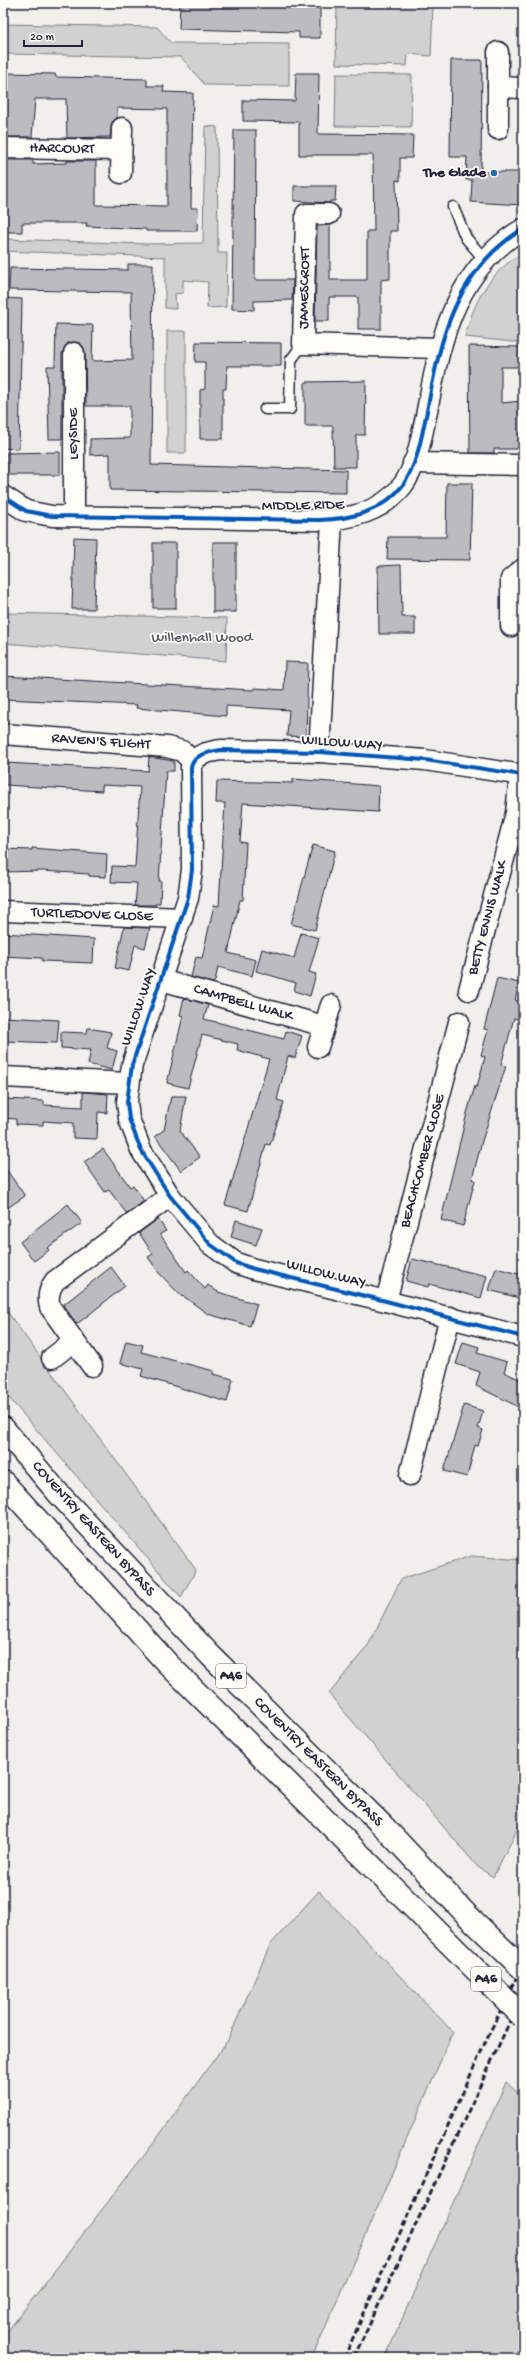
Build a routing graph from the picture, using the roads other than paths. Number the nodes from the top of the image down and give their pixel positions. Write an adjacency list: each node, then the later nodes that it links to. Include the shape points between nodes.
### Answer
1 (498, 52): 2 (street)
2 (498, 87): 3 (street); 5 (street)
3 (523, 88)
4 (122, 128): 7 (street)
5 (498, 129)
6 (3, 148): 7 (street, HARCOURT)
7 (120, 150): 8 (street)
8 (121, 173)
9 (453, 207): 12 (lane, via 466,238)
10 (329, 214): 13 (street, JAMESCROFT, via 306,214)
11 (523, 229): 12 (street, MIDDLE RIDE, via 511,235)
12 (485, 260): 14 (street, MIDDLE RIDE, via 477,267 455,303)
13 (303, 344): 14 (street, JAMESCROFT); 16 (lane, via 291,360 290,409)
14 (439, 348): 17 (street, MIDDLE RIDE)
15 (74, 353): 20 (street, LEYSIDE)
16 (265, 409)
17 (413, 463): 18 (street); 21 (street, MIDDLE RIDE, via 403,485 386,501 367,512)
18 (523, 465)
19 (3, 496): 20 (street, MIDDLE RIDE, via 26,511)
20 (74, 516): 21 (street, MIDDLE RIDE)
21 (332, 520): 25 (street, WILLOW WAY)
22 (523, 569): 23 (street, via 511,579)
23 (511, 626)
24 (3, 734): 26 (street, RAVEN'S FLIGHT, via 167,747 182,751)
25 (319, 752): 26 (street, WILLOW WAY, via 221,750 208,752); 27 (street, WILLOW WAY, via 425,760)
26 (193, 762): 29 (street, WILLOW WAY, via 192,870)
27 (522, 775): 31 (street, BETTY ENNIS WALK, via 516,813)
28 (3, 911): 29 (street, TURTLEDOVE CLOSE)
29 (182, 918): 30 (street, WILLOW WAY)
30 (161, 980): 34 (street, CAMPBELL WALK); 37 (street, WILLOW WAY)
31 (469, 990)
32 (331, 1004): 34 (street)
33 (459, 1022): 39 (street, BEACHCOMBER CLOSE)
34 (324, 1026): 35 (street)
35 (318, 1047)
36 (3, 1077): 37 (street)
37 (128, 1082): 38 (street, WILLOW WAY, via 127,1102 133,1132 141,1150)
38 (170, 1196): 39 (street, WILLOW WAY, via 210,1244 236,1262 254,1269); 42 (street, via 52,1285 48,1296 50,1307)
39 (386, 1301): 40 (street, WILLOW WAY)
40 (450, 1317): 41 (street, WILLOW WAY); 46 (street)
41 (523, 1337)
42 (74, 1342): 43 (street); 44 (street)
43 (52, 1358)
44 (92, 1366)
45 (3, 1428): 48 (highway, COVENTRY EASTERN BYPASS / A46, bridge, via 59,1494 206,1650)
46 (410, 1475)
47 (3, 1482): 49 (highway, A46, bridge, via 167,1663)
48 (523, 1970)
49 (523, 2017)

